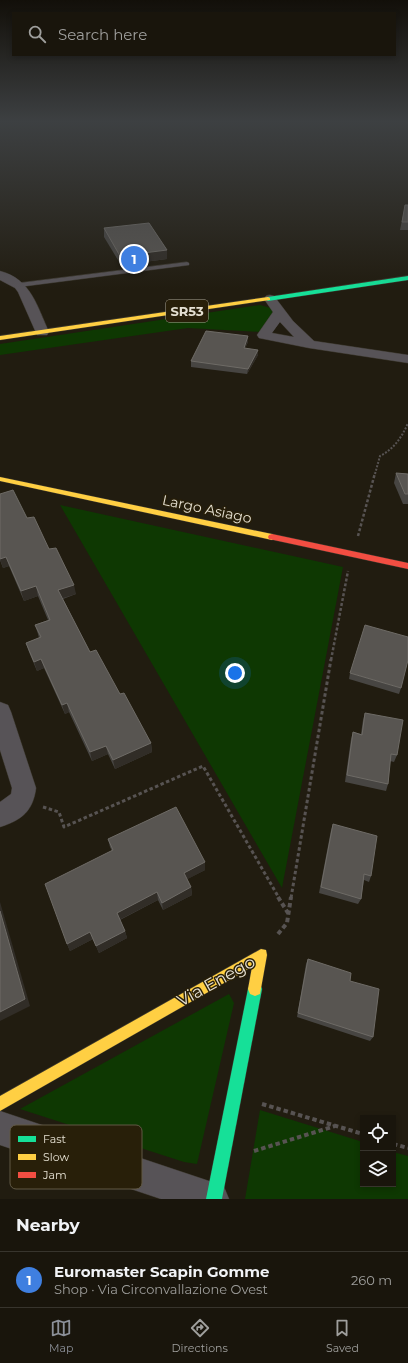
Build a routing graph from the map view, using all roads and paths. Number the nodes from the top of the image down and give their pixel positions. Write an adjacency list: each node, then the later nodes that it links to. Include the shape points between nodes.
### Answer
1 (187, 264): 4 (lane)
2 (0, 274): 4 (street)
3 (408, 278): 5 (street, SR53)
4 (19, 285): 7 (street)
5 (270, 299): 6 (street); 7 (street, SR53)
6 (280, 312): 9 (street, via 288,324); 9 (street, via 264,335)
7 (42, 332): 8 (street, SR53)
8 (0, 338)
9 (310, 344): 10 (street)
10 (408, 359)
11 (408, 423): 13 (path, via 396,444 380,456)
12 (0, 479): 15 (street, Largo Asiago)
13 (357, 541)
14 (349, 565): 19 (path)
15 (408, 566)
16 (0, 712): 18 (street, via 24,788 22,800)
17 (59, 812): 19 (path, via 64,827 203,766)
18 (0, 815)
19 (288, 913): 20 (path)
20 (286, 924)
21 (259, 1103): 23 (path)
22 (0, 1104): 31 (street, Via Enego, via 260,955 235,1096)
23 (337, 1126): 26 (path); 29 (path)
24 (0, 1128): 25 (street, Via Enego)
25 (10, 1131)
26 (360, 1133)
27 (396, 1145): 28 (path)
28 (408, 1148)
29 (249, 1152)
30 (142, 1175): 31 (street, Via Enego)
31 (213, 1199)

